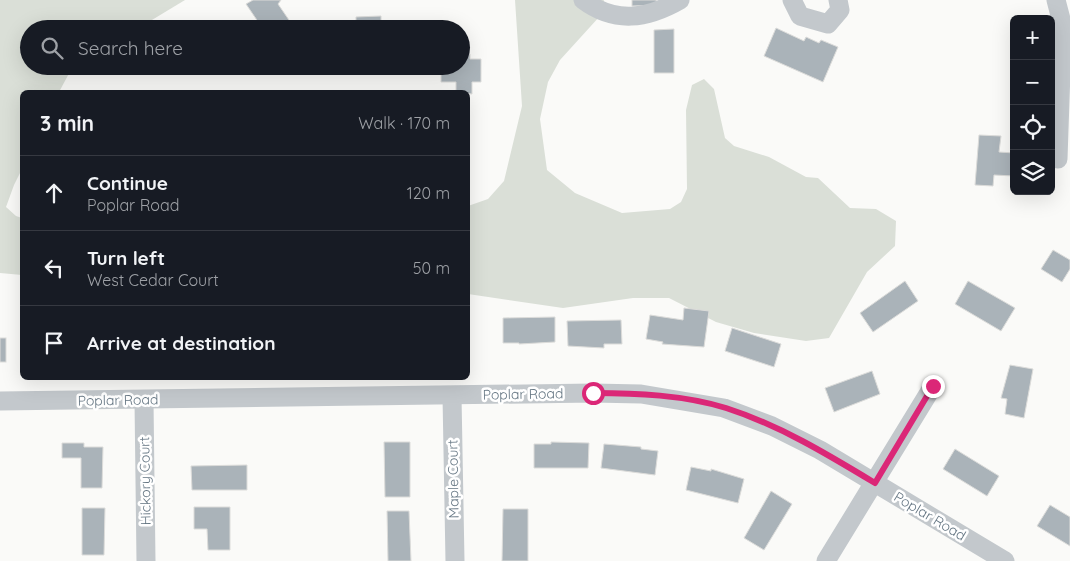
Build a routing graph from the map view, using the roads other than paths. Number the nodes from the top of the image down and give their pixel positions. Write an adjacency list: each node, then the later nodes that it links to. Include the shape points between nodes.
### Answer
1 (583, 0): 2 (street, via 593,7 629,18 665,8)
2 (680, 0)
3 (792, 0): 4 (street, via 800,16 828,24 840,10)
4 (838, 0)
5 (1056, 0): 6 (street, via 1062,23)
6 (1058, 159)
7 (933, 386): 11 (street)
8 (452, 396): 9 (street, Poplar Road); 11 (street, Poplar Road, via 618,393 666,397 724,408 772,426); 13 (street, Maple Court)
9 (144, 400): 10 (street, Poplar Road); 12 (street, Hickory Court)
10 (0, 401)
11 (875, 483): 14 (street); 15 (street, Poplar Road)
12 (146, 561)
13 (455, 561)
14 (826, 561)
15 (1005, 561)

